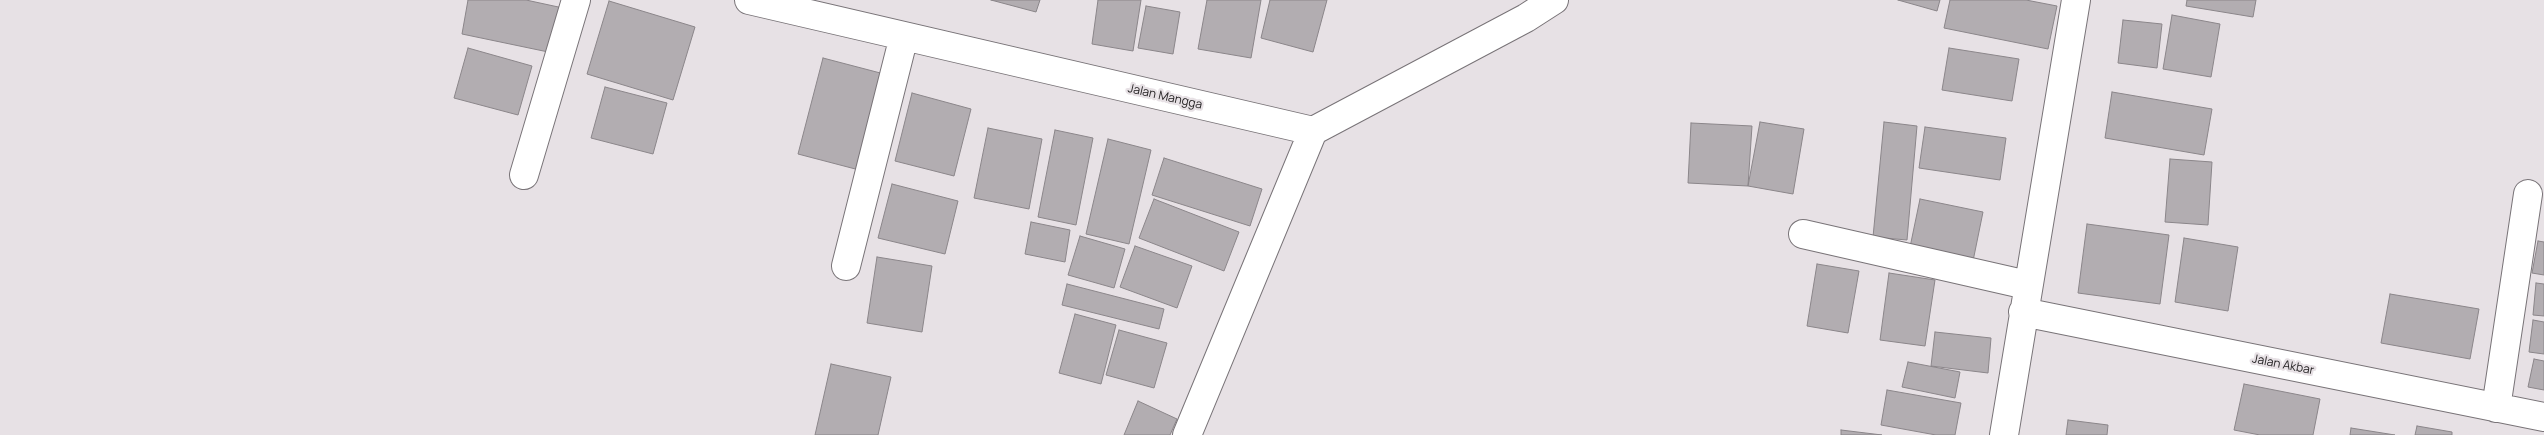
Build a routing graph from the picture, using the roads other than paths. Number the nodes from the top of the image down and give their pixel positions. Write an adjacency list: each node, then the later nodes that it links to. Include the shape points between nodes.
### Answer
1 (576, 0): 8 (street)
2 (749, 0): 6 (street, Jalan Mangga)
3 (1554, 0): 5 (street)
4 (2076, 0): 12 (street)
5 (1527, 9): 7 (street)
6 (904, 36): 7 (street, Jalan Mangga); 11 (street)
7 (1313, 131): 16 (street)
8 (524, 175)
9 (2528, 194): 14 (street)
10 (1803, 234): 12 (street)
11 (846, 266)
12 (2027, 285): 13 (street)
13 (2023, 312): 14 (street, Jalan Akbar); 17 (street)
14 (2496, 408): 15 (street, Jalan Akbar)
15 (2544, 417)
16 (1188, 435)
17 (2004, 435)

